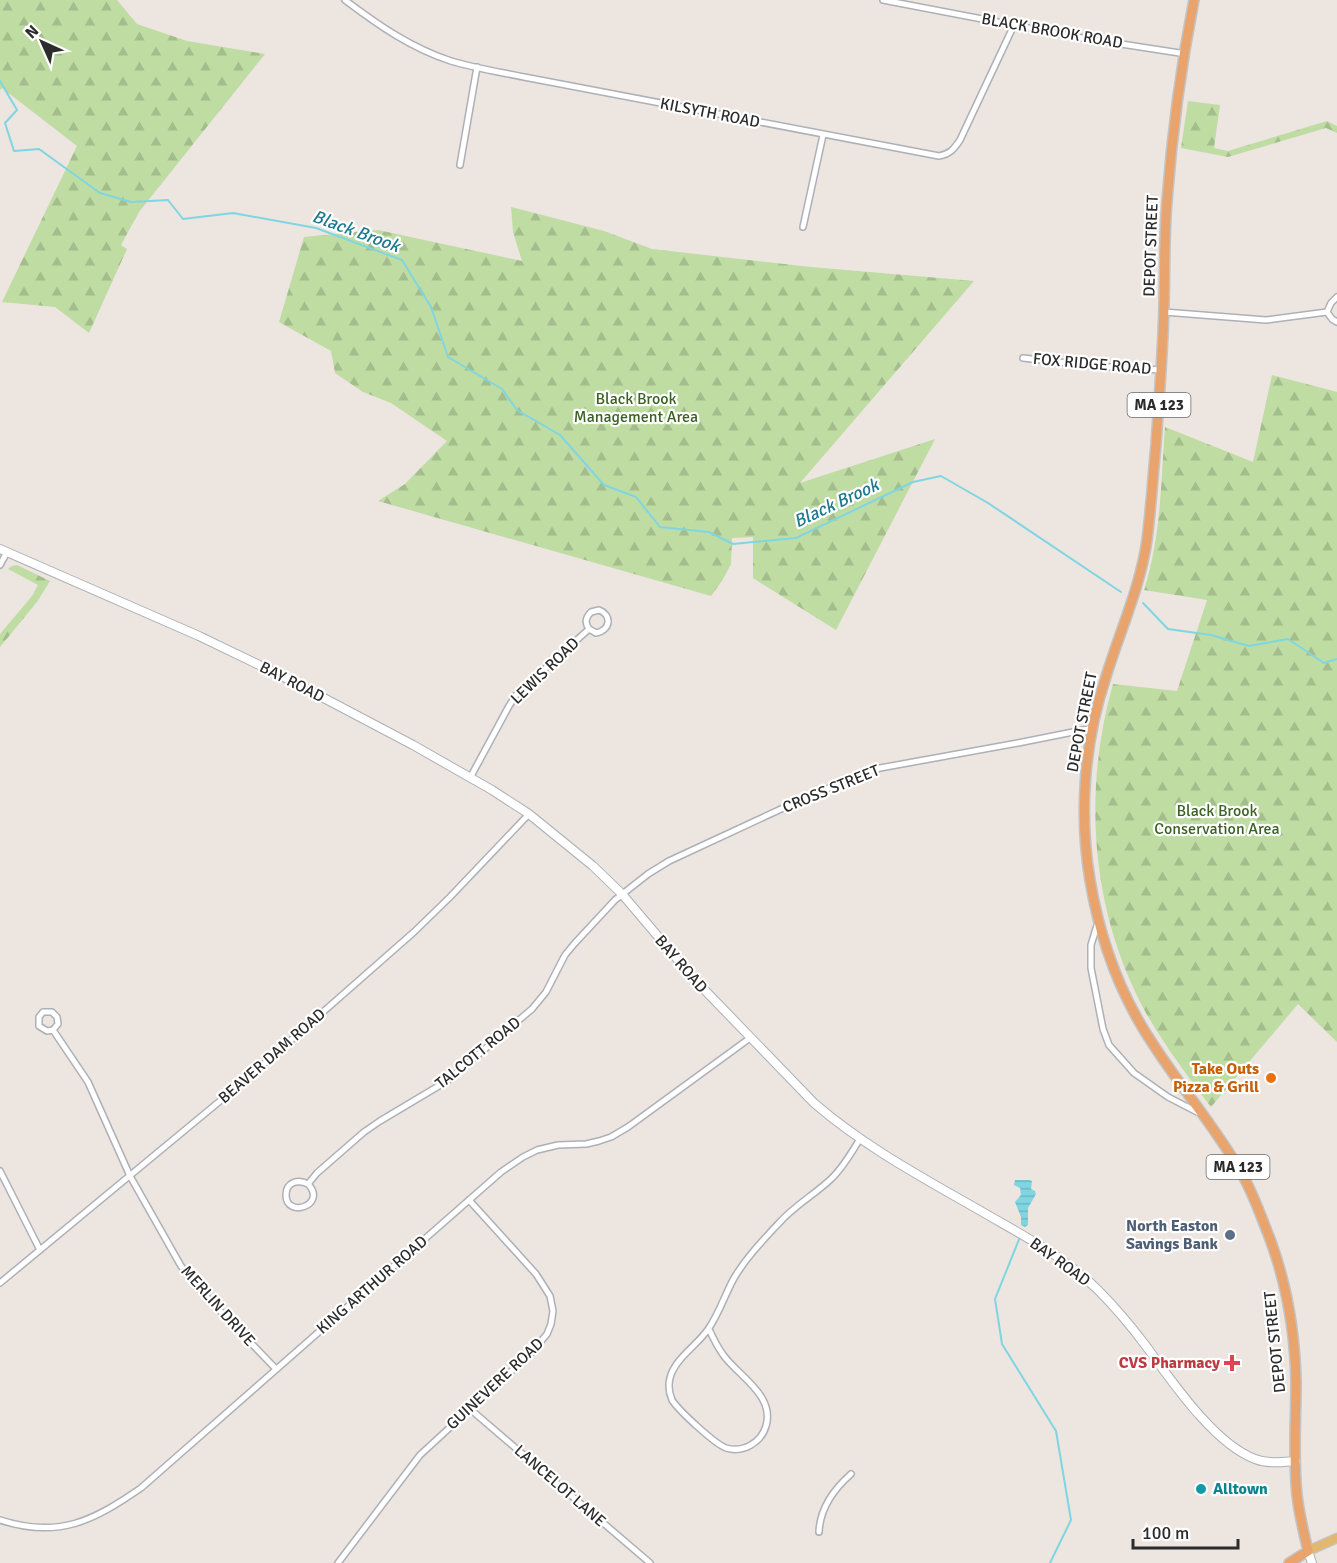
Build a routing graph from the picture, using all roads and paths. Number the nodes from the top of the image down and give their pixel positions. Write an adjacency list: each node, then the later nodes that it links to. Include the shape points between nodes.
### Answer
1 (345, 0): 6 (street, KILSYTH ROAD, via 405,41)
2 (883, 0): 4 (street, BLACK BROOK ROAD)
3 (1194, 0): 5 (highway, DEPOT STREET / MA 123)
4 (1014, 25): 5 (street, BLACK BROOK ROAD); 7 (street, KILSYTH ROAD, via 960,140 948,154 925,154)
5 (1185, 54): 11 (highway, DEPOT STREET / MA 123, via 1166,204)
6 (477, 67): 7 (street, KILSYTH ROAD); 8 (street)
7 (823, 135): 9 (street)
8 (460, 165)
9 (804, 227)
10 (1337, 297): 12 (street)
11 (1164, 312): 12 (street, via 1266,320); 15 (highway, DEPOT STREET / MA 123)
12 (1327, 312): 13 (street)
13 (1337, 322)
14 (1023, 358): 15 (street, FOX RIDGE ROAD)
15 (1161, 370): 19 (highway, DEPOT STREET / MA 123, via 1143,567 1105,679)
16 (3, 550): 17 (street); 20 (main road, BAY ROAD, via 282,676)
17 (0, 565)
18 (589, 629): 18 (street, LEWIS ROAD, via 596,633 605,629 606,615 598,610 591,612 586,619); 20 (street, LEWIS ROAD, via 516,695)
19 (1093, 728): 22 (street, CROSS STREET, via 873,770 682,855); 23 (highway, DEPOT STREET / MA 123, via 1086,769 1085,827 1088,868)
20 (470, 778): 21 (main road, BAY ROAD)
21 (529, 814): 22 (main road, BAY ROAD); 29 (street, BEAVER DAM ROAD, via 430,918)
22 (622, 894): 25 (main road, BAY ROAD, via 688,973); 30 (street, TALCOTT ROAD, via 570,949 532,1009 447,1081 372,1126)
23 (1099, 921): 26 (highway, DEPOT STREET / MA 123, via 1113,966 1135,1014); 26 (street, via 1091,945 1091,968 1110,1045 1142,1079)
24 (53, 1030): 29 (street, MERLIN DRIVE, via 88,1082)
25 (750, 1038): 27 (main road, BAY ROAD, via 814,1103); 31 (street, KING ARTHUR ROAD, via 611,1137 537,1150 501,1172)
26 (1203, 1115): 37 (highway, DEPOT STREET / MA 123, via 1246,1182 1283,1280 1291,1316 1296,1376)
27 (860, 1139): 34 (street, via 831,1179 787,1214 745,1263); 37 (main road, BAY ROAD, via 1077,1270 1119,1312 1193,1407 1234,1447 1256,1459)
28 (0, 1171): 32 (street)
29 (130, 1176): 32 (street, BEAVER DAM ROAD); 35 (street, MERLIN DRIVE, via 184,1271)
30 (308, 1184): 30 (street, TALCOTT ROAD, via 299,1181 290,1185 286,1193 290,1204 298,1208 310,1203 313,1191)
31 (469, 1200): 35 (street, KING ARTHUR ROAD); 36 (street, GUINEVERE ROAD, via 536,1274 550,1296 553,1311 543,1341)
32 (40, 1250): 33 (street, BEAVER DAM ROAD)
33 (0, 1283)
34 (709, 1329): 34 (street, via 676,1365 670,1376 671,1398 714,1441 726,1448 749,1446 760,1439 766,1428 766,1404 723,1355)
35 (276, 1370): 39 (street, KING ARTHUR ROAD, via 141,1488 110,1509 57,1528 30,1528)
36 (470, 1408): 43 (street, GUINEVERE ROAD, via 415,1461); 44 (street, LANCELOT LANE)
37 (1296, 1461): 42 (highway, DEPOT STREET / MA 123, via 1297,1501)
38 (851, 1474): 40 (street, via 828,1502)
39 (0, 1520)
40 (819, 1532)
41 (1337, 1538): 42 (main road)
42 (1308, 1551): 45 (highway); 46 (main road)
43 (338, 1563)
44 (650, 1563)
45 (1289, 1563)
46 (1312, 1563)

